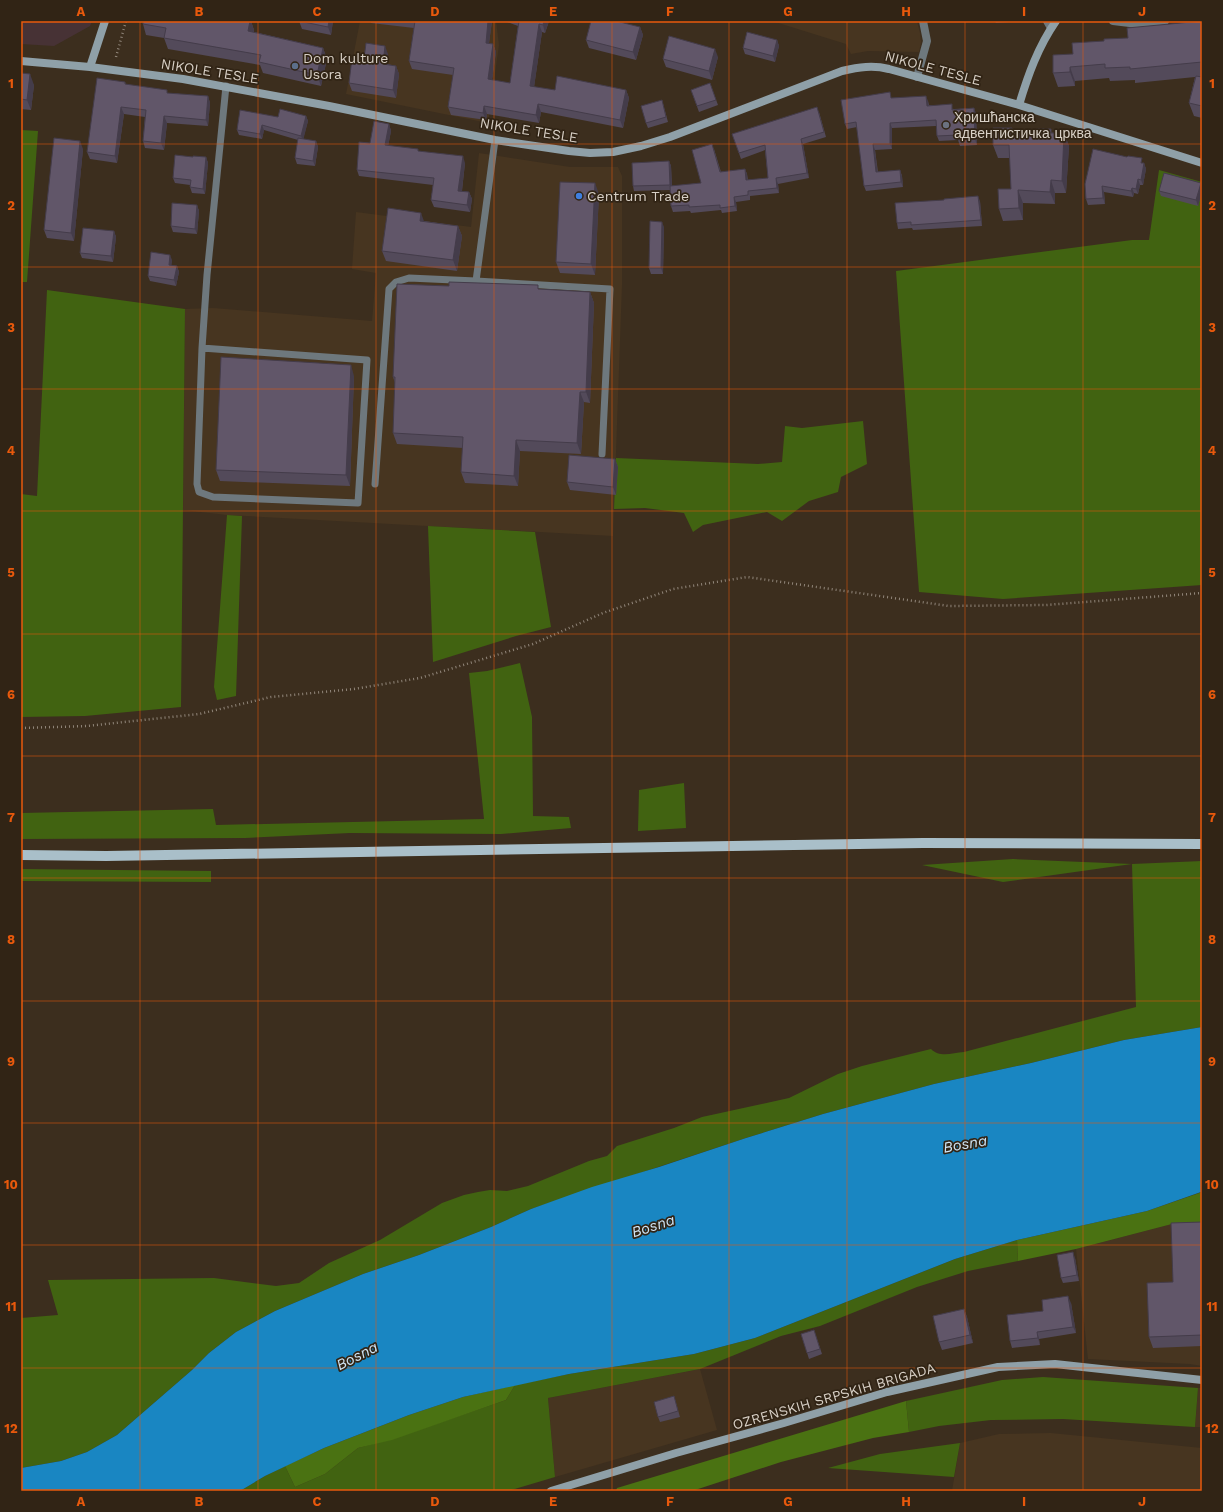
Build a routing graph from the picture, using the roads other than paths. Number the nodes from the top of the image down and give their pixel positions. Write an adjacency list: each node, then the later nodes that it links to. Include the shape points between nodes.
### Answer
1 (105, 21): 7 (street)
2 (923, 21): 8 (street, via 926,41)
3 (1113, 21): 4 (street, via 1138,24)
4 (1165, 21)
5 (1051, 23): 10 (street, via 1028,73)
6 (21, 61): 7 (street, NIKOLE TESLE)
7 (90, 67): 9 (street, NIKOLE TESLE)
8 (918, 76): 10 (street, NIKOLE TESLE); 11 (street, NIKOLE TESLE, via 880,67 857,67 670,137 613,152 569,151)
9 (226, 86): 11 (street, NIKOLE TESLE); 14 (lane)
10 (1019, 105): 12 (street, NIKOLE TESLE)
11 (495, 140): 13 (lane)
12 (1202, 163)
13 (476, 281): 15 (lane, via 610,289); 16 (lane, via 409,278 396,282 389,289)
14 (202, 348): 14 (lane, via 197,484 199,492 213,497 358,503 366,360)
15 (602, 454)
16 (375, 484)
17 (1202, 844): 18 (main road, via 923,843 122,856)
18 (21, 855)
19 (1202, 1380): 20 (street, OZRENSKIH SRPSKIH BRIGADA, via 1055,1364 998,1367 887,1392)
20 (551, 1491)

